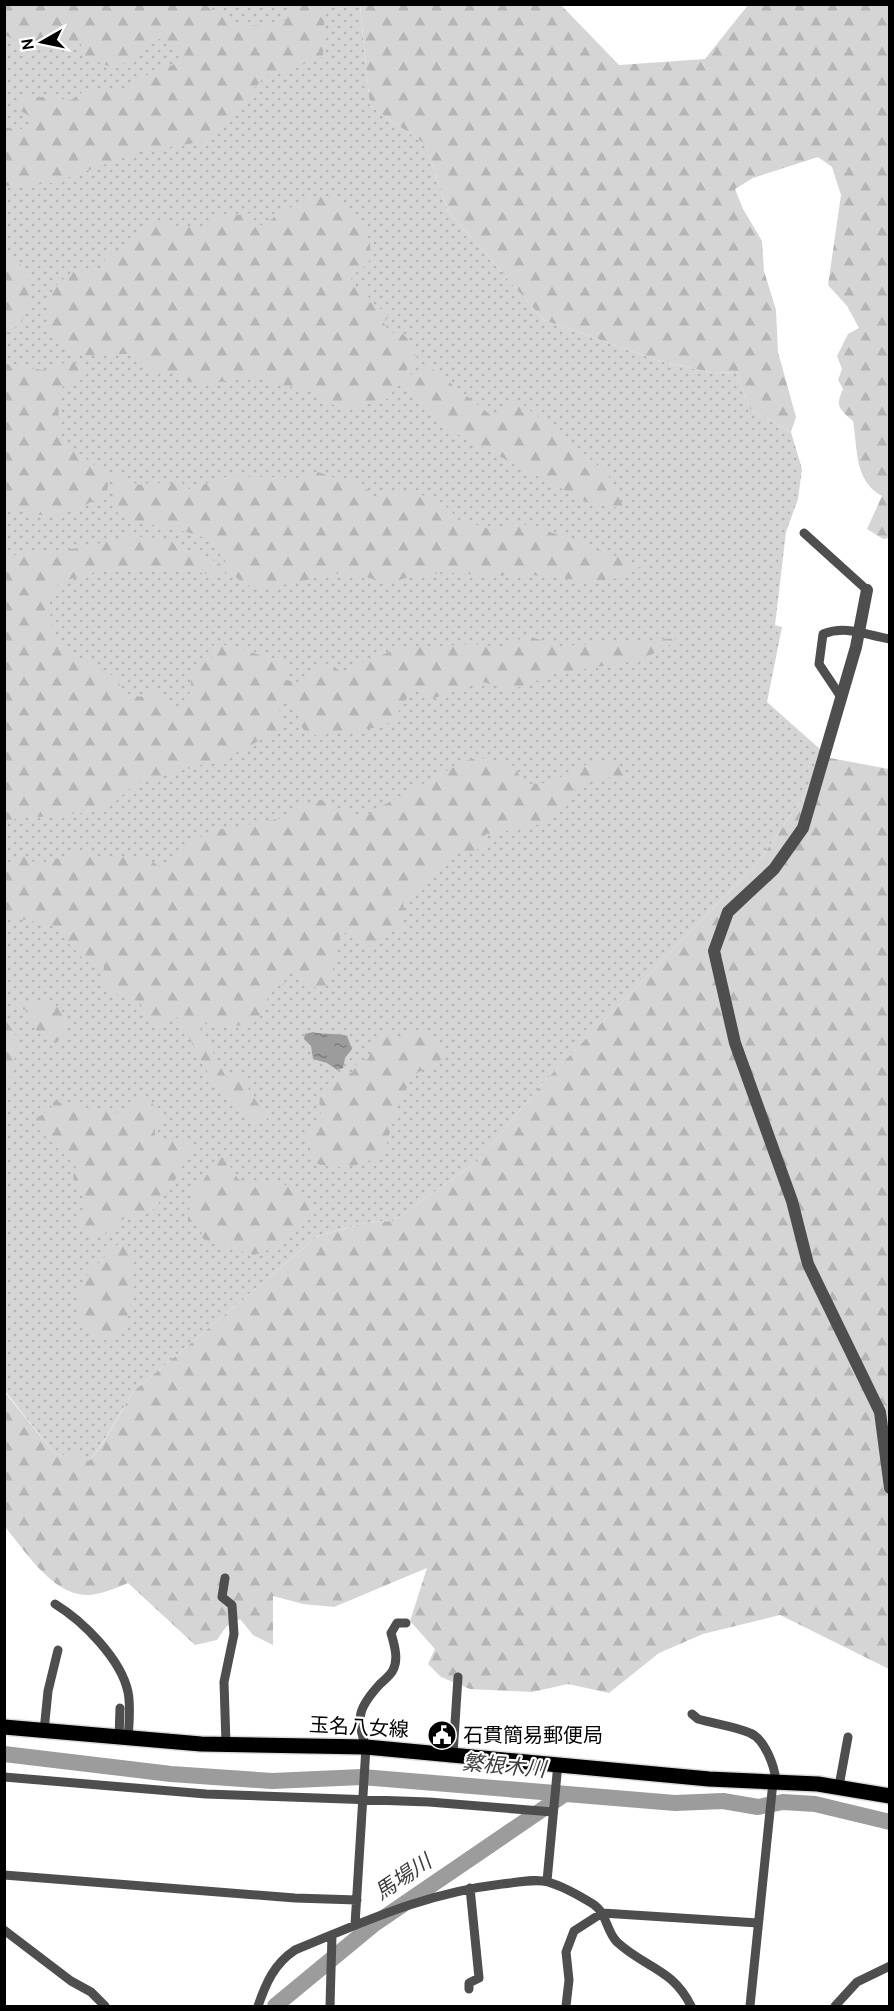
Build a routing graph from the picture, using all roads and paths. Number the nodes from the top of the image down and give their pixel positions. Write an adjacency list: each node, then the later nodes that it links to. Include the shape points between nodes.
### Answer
1 (804, 533): 2 (street)
2 (867, 590): 3 (street)
3 (859, 630): 4 (street); 5 (street); 5 (street, via 837,629 823,634 819,664)
4 (890, 639)
5 (841, 697): 6 (street, via 803,828 774,869 728,912 714,951 735,1043 792,1201 808,1264 880,1412)
6 (890, 1488)
7 (225, 1578): 18 (street, via 222,1597 232,1605 234,1634 224,1682)
8 (55, 1604): 17 (street, via 83,1623 122,1675 128,1693)
9 (406, 1623): 19 (street, via 397,1623 391,1633 396,1655 394,1669 358,1716)
10 (58, 1650): 15 (street)
11 (458, 1677): 20 (street)
12 (120, 1708): 17 (street)
13 (692, 1714): 23 (street, via 752,1733 776,1771)
14 (4, 1727): 15 (main road, 玉名八女線)
15 (44, 1731): 17 (main road, 玉名八女線)
16 (848, 1737): 24 (street)
17 (124, 1738): 18 (main road, 玉名八女線)
18 (226, 1744): 19 (main road, 玉名八女線)
19 (366, 1747): 20 (main road, 玉名八女線); 26 (street)
20 (453, 1754): 21 (main road, 玉名八女線)
21 (558, 1765): 23 (main road, 玉名八女線); 27 (street)
22 (4, 1777): 26 (street, via 206,1794)
23 (773, 1785): 24 (main road, 玉名八女線); 33 (street)
24 (839, 1786): 25 (main road, 玉名八女線)
25 (890, 1796)
26 (364, 1799): 27 (street); 31 (street)
27 (553, 1812): 29 (street)
28 (4, 1875): 31 (street)
29 (547, 1881): 30 (street); 32 (street, via 595,1905)
30 (470, 1888): 34 (street, via 417,1901); 38 (street, via 478,1978 469,1983)
31 (357, 1900): 34 (street)
32 (602, 1913): 33 (street); 43 (street, via 574,1931 566,1952); 44 (street, via 615,1940 682,1989)
33 (758, 1923): 45 (street)
34 (355, 1925): 36 (street)
35 (4, 1930): 39 (street)
36 (332, 1935): 41 (street, via 281,1960); 42 (street)
37 (890, 1966): 46 (street, via 857,1982)
38 (469, 1989)
39 (103, 2004): 40 (street)
40 (90, 2007)
41 (258, 2007)
42 (330, 2007)
43 (566, 2007)
44 (691, 2007)
45 (750, 2007)
46 (835, 2007)

